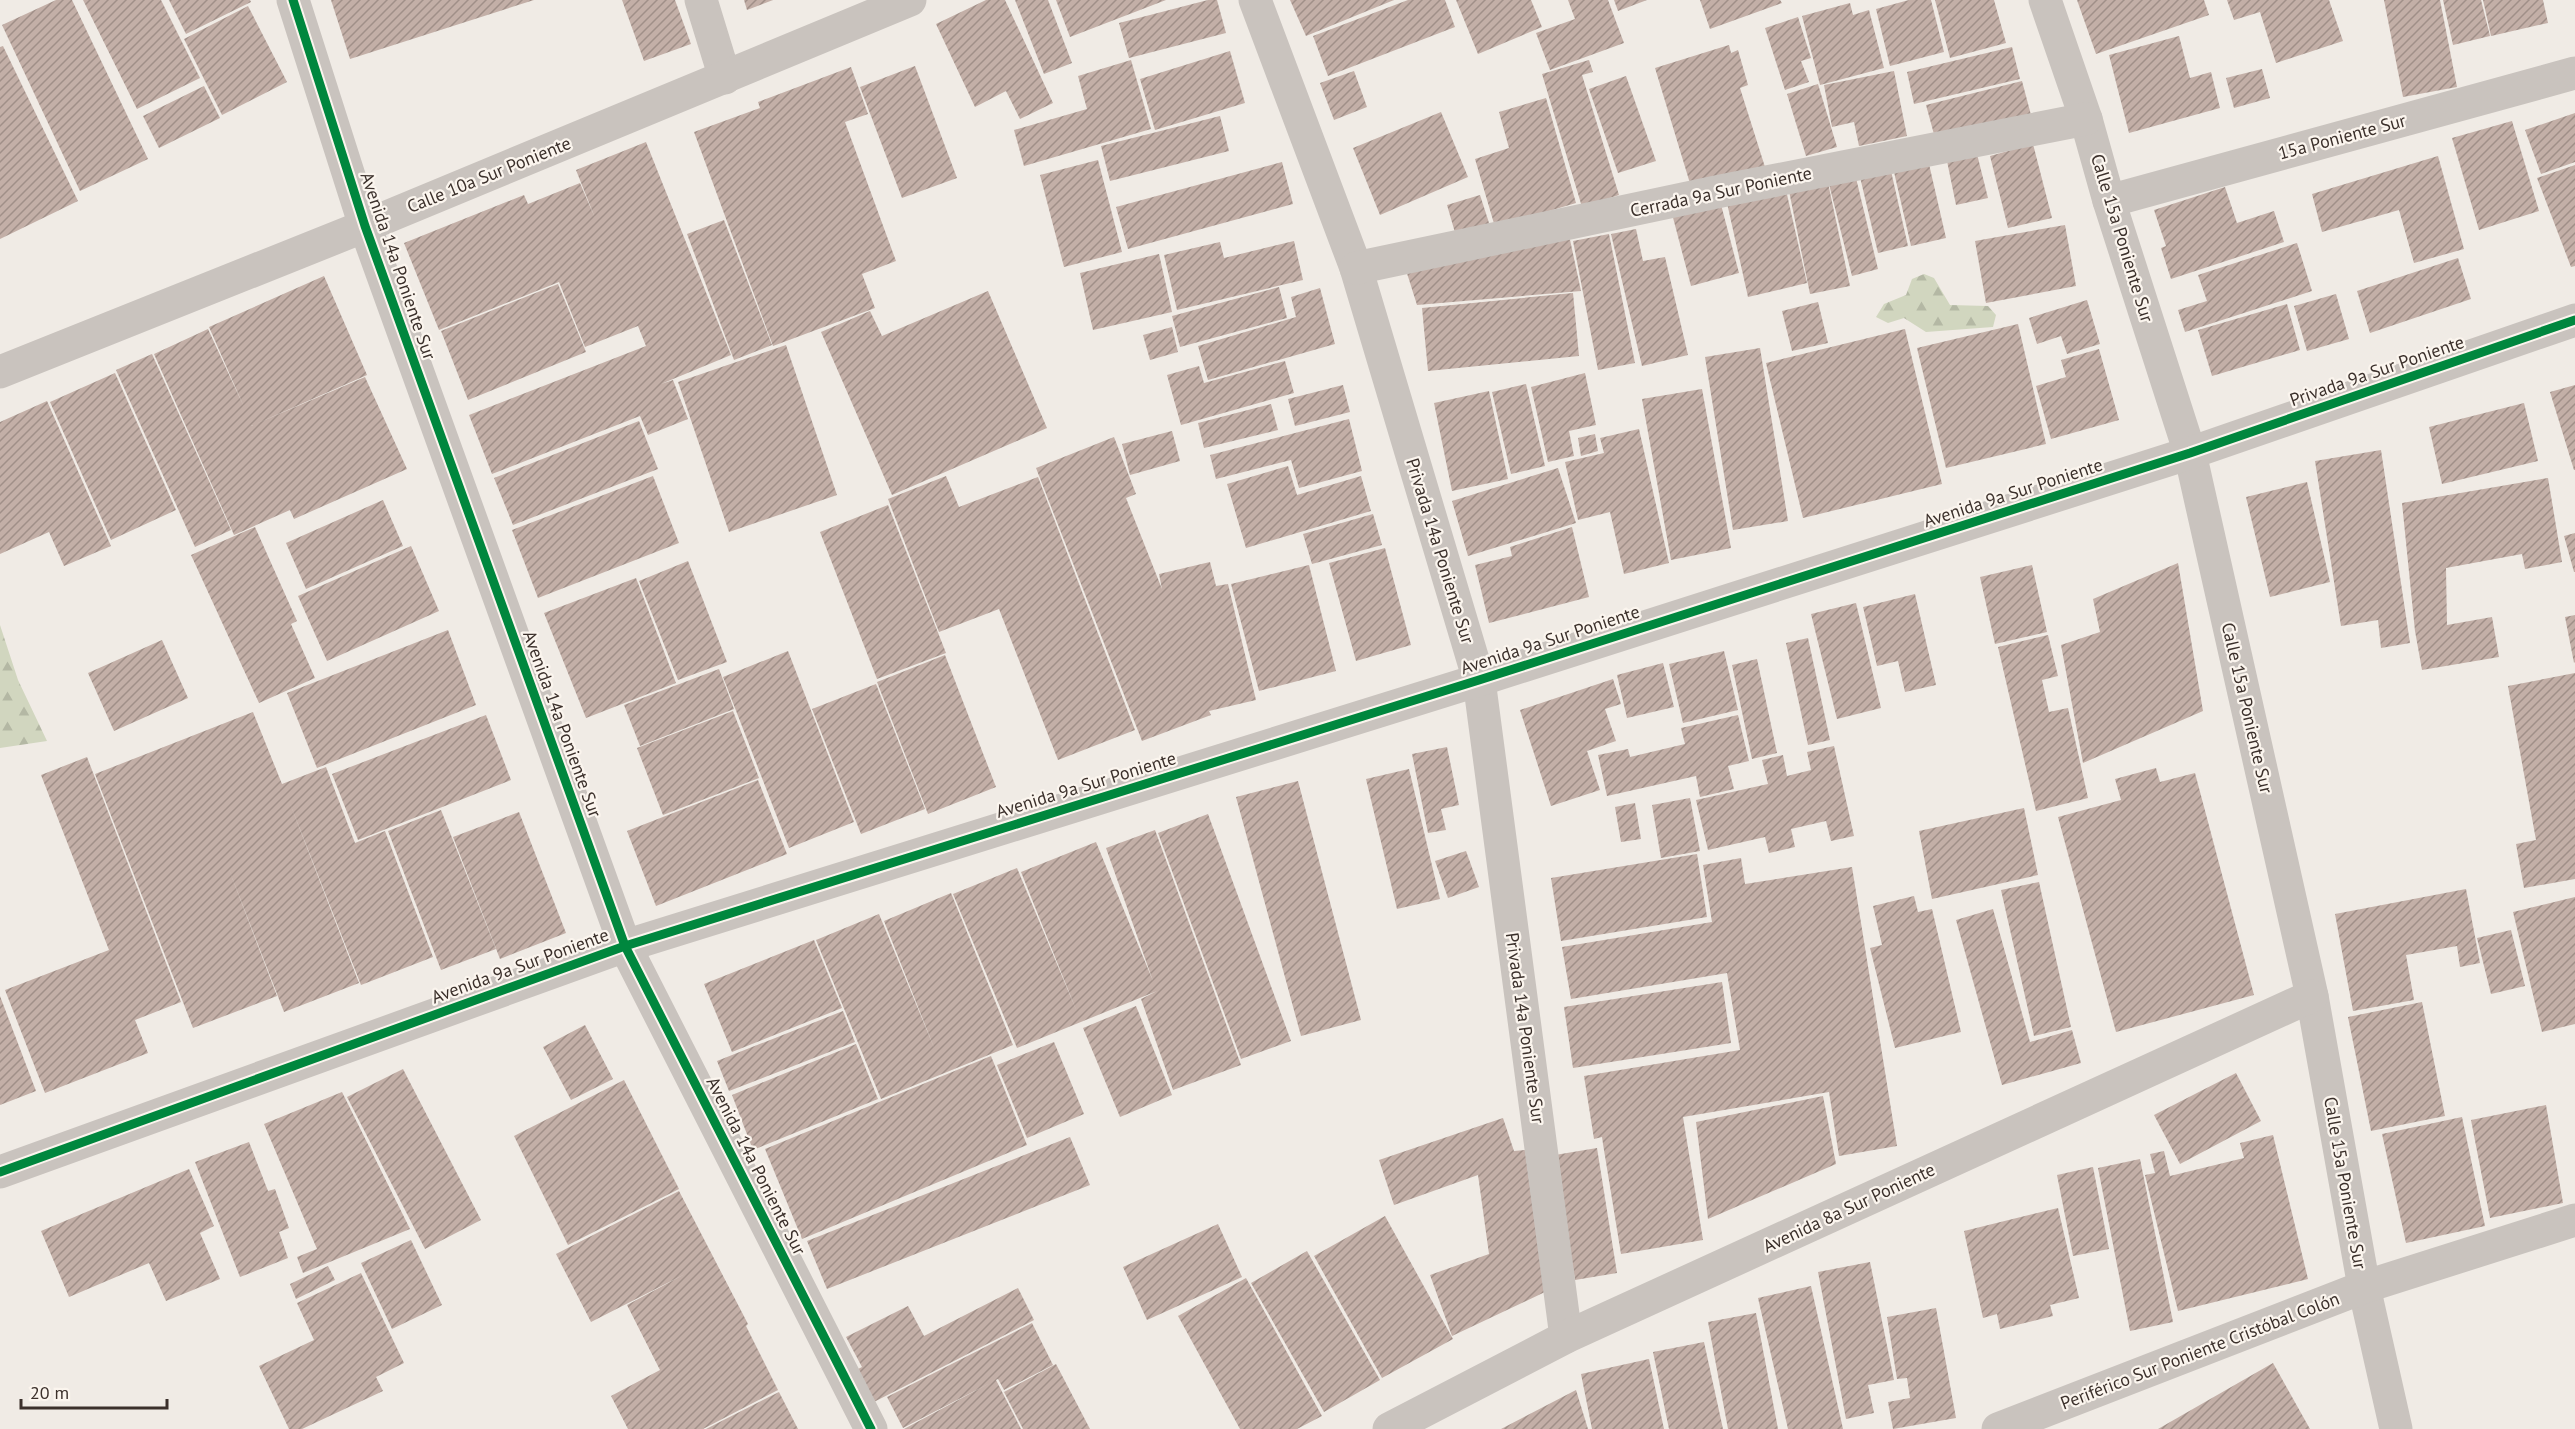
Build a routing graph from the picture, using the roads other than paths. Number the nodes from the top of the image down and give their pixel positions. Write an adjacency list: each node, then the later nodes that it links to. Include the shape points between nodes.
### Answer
1 (293, 0): 10 (street, Avenida 14a Poniente Sur)
2 (701, 0): 7 (street)
3 (910, 0): 7 (street, Calle 10a Sur Poniente)
4 (1254, 0): 11 (street, Privada 14a Poniente Sur)
5 (2045, 0): 8 (street, Calle 15a Poniente Sur)
6 (2575, 73): 9 (street, 15a Poniente Sur)
7 (725, 78): 10 (street, Calle 10a Sur Poniente)
8 (2086, 119): 9 (street, Calle 15a Poniente Sur); 11 (street, Cerrada 9a Sur Poniente)
9 (2109, 201): 14 (street, Calle 15a Poniente Sur)
10 (365, 226): 13 (street, Calle 10a Sur Poniente); 16 (street, Avenida 14a Poniente Sur)
11 (1356, 268): 15 (street, Privada 14a Poniente Sur)
12 (2575, 320): 14 (street, Privada 9a Sur Poniente)
13 (0, 372)
14 (2190, 453): 15 (street, Avenida 9a Sur Poniente); 17 (street, Calle 15a Poniente Sur)
15 (1479, 680): 16 (street, Avenida 9a Sur Poniente); 21 (street, Privada 14a Poniente Sur)
16 (625, 946): 18 (street, Avenida 9a Sur Poniente); 22 (street, Avenida 14a Poniente Sur)
17 (2312, 996): 20 (street, Calle 15a Poniente Sur); 21 (street, Avenida 8a Sur Poniente)
18 (0, 1172)
19 (2575, 1220): 20 (street, Periférico Sur Poniente Cristóbal Colón)
20 (2364, 1287): 24 (street, Periférico Sur Poniente Cristóbal Colón); 25 (street, Calle 15a Poniente Sur)
21 (1566, 1337): 23 (street, Avenida 8a Sur Poniente)
22 (871, 1429)
23 (1389, 1429)
24 (1998, 1429)
25 (2396, 1429)

